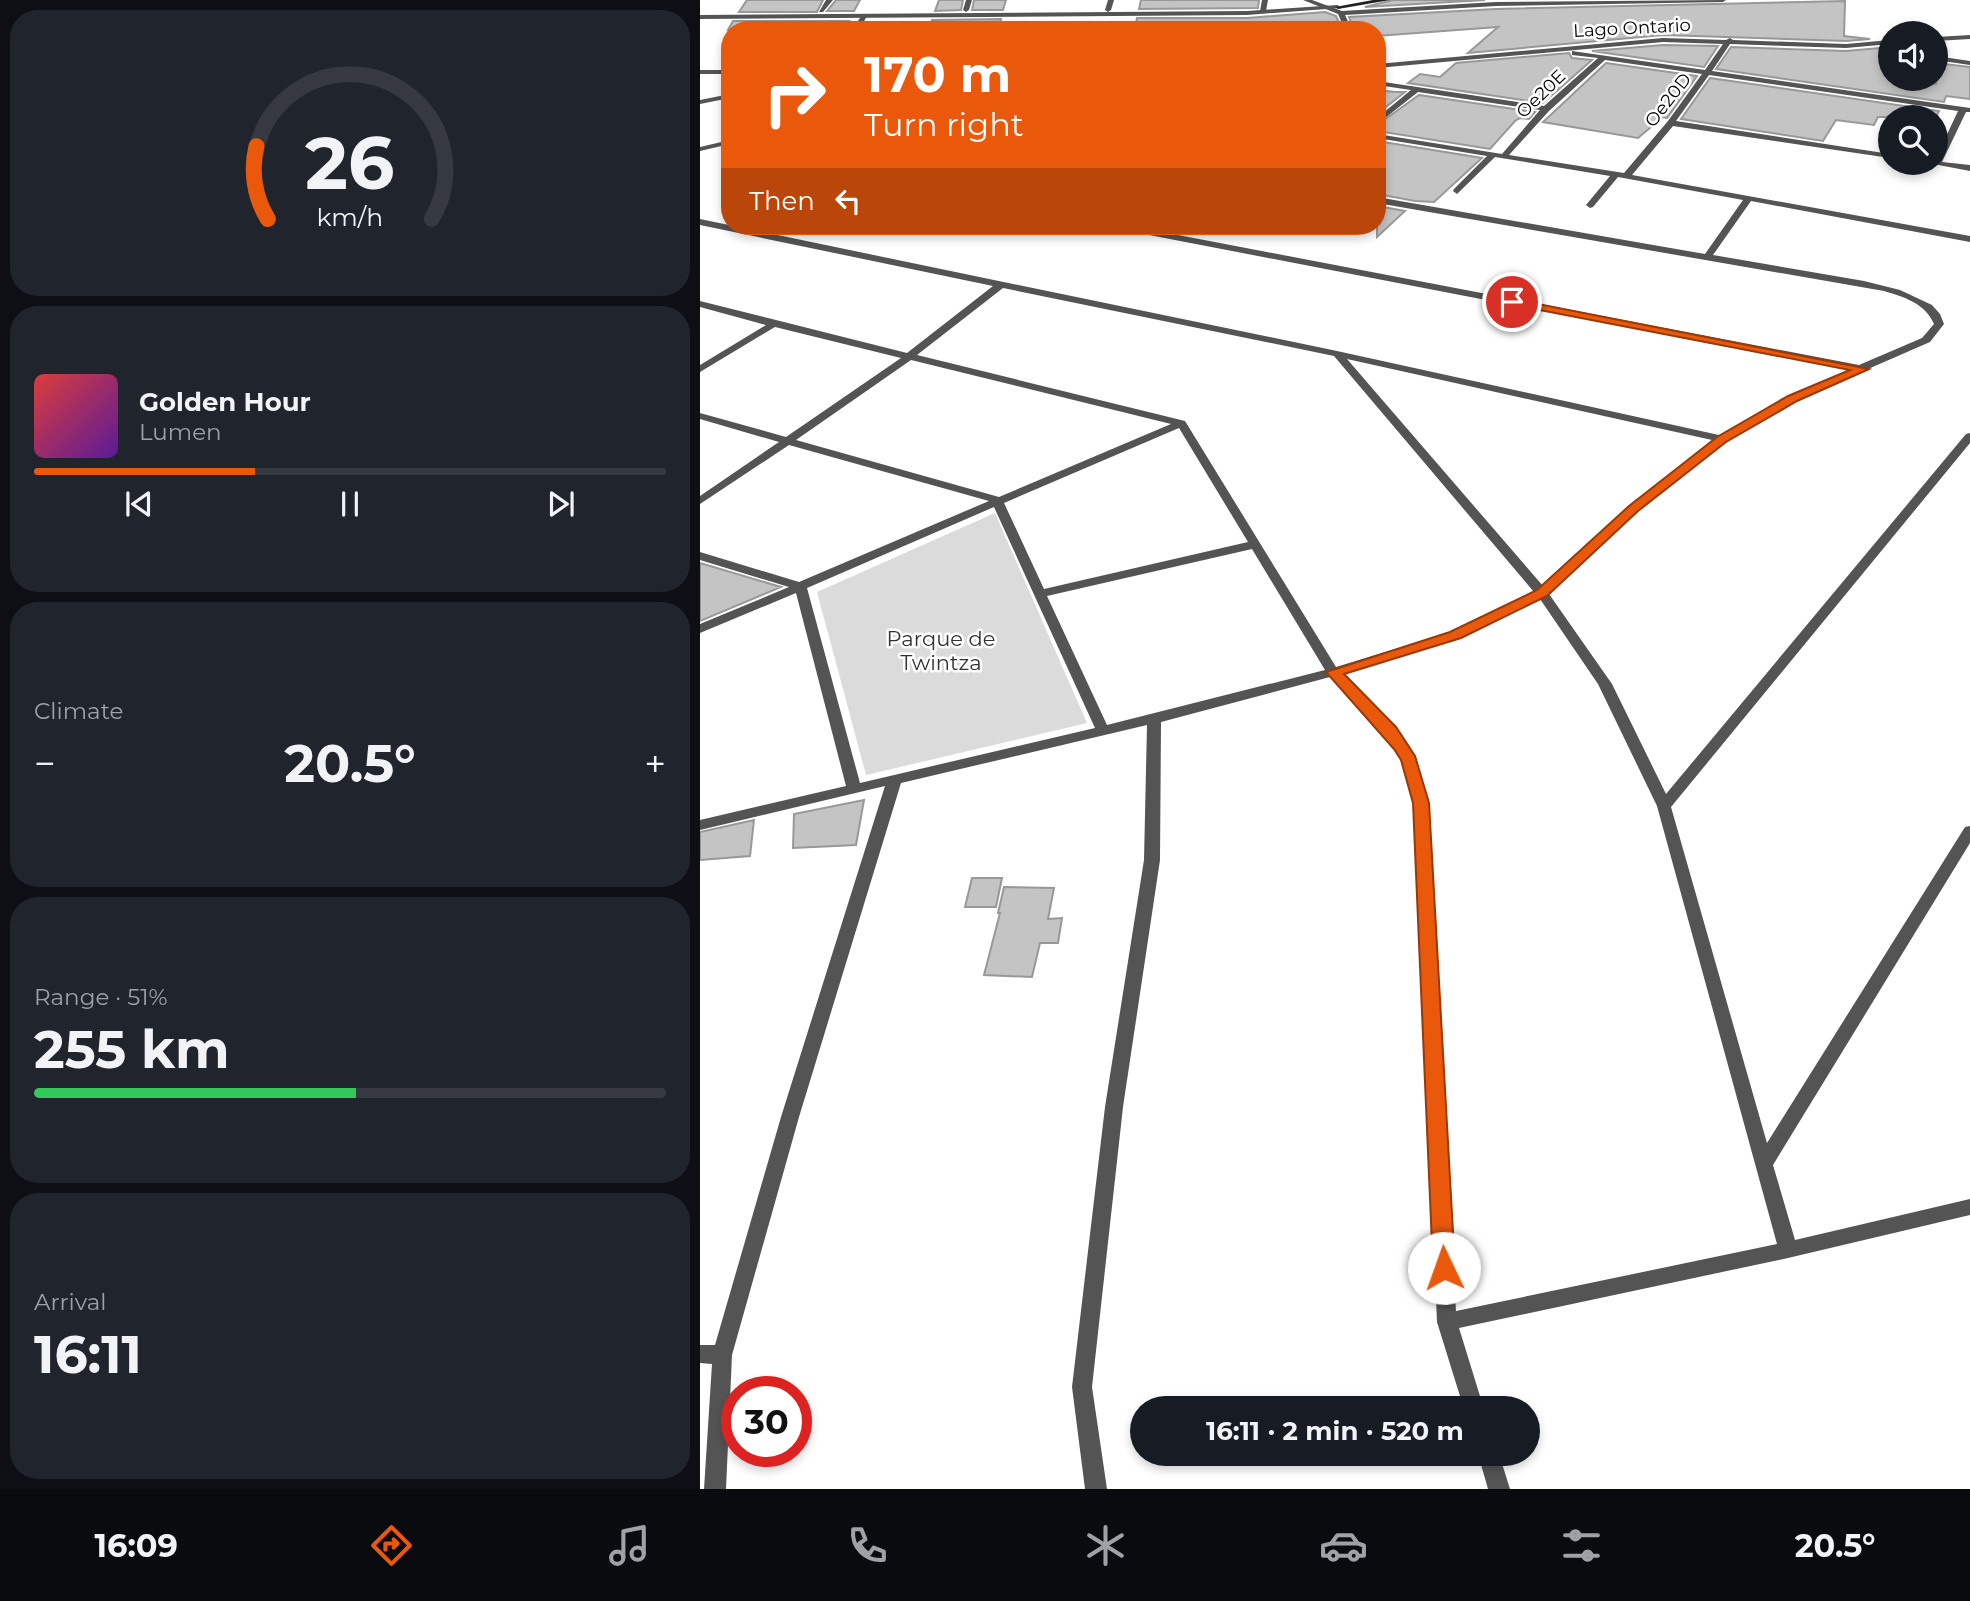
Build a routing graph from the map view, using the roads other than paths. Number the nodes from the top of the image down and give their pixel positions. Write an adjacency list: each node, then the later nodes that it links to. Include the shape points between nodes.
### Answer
1 (830, 0): 15 (street)
2 (969, 0): 12 (street)
3 (1111, 0): 13 (street)
4 (1265, 0): 16 (street)
5 (1306, 0): 11 (street)
6 (1360, 0): 14 (main road)
7 (1387, 0): 14 (main road)
8 (1487, 0): 10 (street)
9 (1723, 0): 10 (street)
10 (1496, 4): 14 (street)
11 (1329, 8): 14 (street); 16 (street)
12 (966, 10): 13 (street); 18 (street)
13 (1108, 10): 16 (street)
14 (1339, 10): 21 (street)
15 (821, 11): 17 (street); 18 (street)
16 (1263, 11): 18 (street)
17 (700, 12)
18 (865, 13): 19 (street); 20 (street)
19 (700, 18)
20 (860, 21)
21 (1344, 21)
22 (1970, 37): 23 (street)
23 (1948, 38)
24 (1730, 40): 26 (street, Lago Ontario); 27 (street, Lago Ontario); 36 (street, Oe20D)
25 (1878, 44): 26 (street, Lago Ontario)
26 (1846, 46): 28 (street)
27 (1549, 49): 29 (street); 32 (street, Lago Ontario)
28 (1878, 50)
29 (1604, 57): 36 (street); 42 (street, Oe20E)
30 (1948, 60): 31 (street)
31 (1970, 63)
32 (1386, 65)
33 (700, 72): 34 (street)
34 (716, 72): 35 (street); 37 (street)
35 (721, 72)
36 (1710, 72): 43 (street); 45 (street, Oe20D)
37 (721, 75)
38 (1386, 84): 39 (street)
39 (1417, 89): 42 (street); 44 (street)
40 (721, 98): 41 (street)
41 (700, 102)
42 (1546, 109): 54 (street, Oe20E)
43 (1966, 109): 47 (street)
44 (1386, 115)
45 (1671, 123): 52 (street); 58 (street, Oe20D)
46 (1386, 137): 53 (street)
47 (1948, 140)
48 (721, 144): 49 (street)
49 (716, 145): 50 (street); 51 (street)
50 (721, 146)
51 (700, 149)
52 (1878, 154)
53 (1493, 155): 54 (street); 59 (street)
54 (1503, 157): 57 (street)
55 (1948, 165): 56 (street)
56 (1970, 168)
57 (1615, 174): 58 (street); 62 (street)
58 (1626, 176): 60 (street)
59 (1457, 191)
60 (1749, 198): 67 (street); 68 (street)
61 (1386, 202): 68 (street)
62 (1590, 205)
63 (700, 222): 64 (street)
64 (721, 226)
65 (762, 235): 69 (street)
66 (1165, 235): 75 (street)
67 (1970, 239)
68 (1707, 257): 75 (street, via 1888,290 1917,300 1938,316 1940,324 1926,341)
69 (1000, 285): 72 (street); 73 (street)
70 (700, 304): 71 (street)
71 (772, 324): 73 (street); 74 (street)
72 (1337, 354): 79 (street); 86 (street)
73 (910, 356): 77 (street); 80 (street)
74 (700, 369)
75 (1863, 369): 79 (street, via 1793,398)
76 (700, 416): 80 (street)
77 (1181, 423): 81 (street); 83 (street)
78 (1970, 436): 94 (street)
79 (1721, 439): 86 (street, via 1634,508)
80 (785, 440): 81 (street); 82 (street)
81 (997, 500): 85 (street); 87 (street)
82 (700, 501)
83 (1256, 544): 87 (street); 89 (street)
84 (700, 556): 85 (street)
85 (800, 586): 88 (street); 93 (street)
86 (1542, 593): 89 (street, via 1456,635); 94 (street, via 1605,684)
87 (1039, 594): 91 (street)
88 (700, 629)
89 (1333, 672): 90 (street); 100 (street, via 1396,740 1409,760 1421,803)
90 (1154, 719): 91 (street); 106 (street, via 1152,860 1114,1107 1082,1387)
91 (1103, 731): 92 (street)
92 (895, 779): 93 (street); 102 (street)
93 (854, 789): 95 (street)
94 (1664, 806): 97 (street)
95 (700, 825)
96 (1970, 831): 97 (street)
97 (1764, 1164): 99 (street)
98 (1970, 1207): 99 (street)
99 (1788, 1250): 100 (street)
100 (1447, 1322): 103 (street)
101 (700, 1354): 102 (street)
102 (722, 1355): 105 (street)
103 (1470, 1396)
104 (1492, 1466): 107 (street)
105 (715, 1489)
106 (1096, 1489)
107 (1499, 1489)

